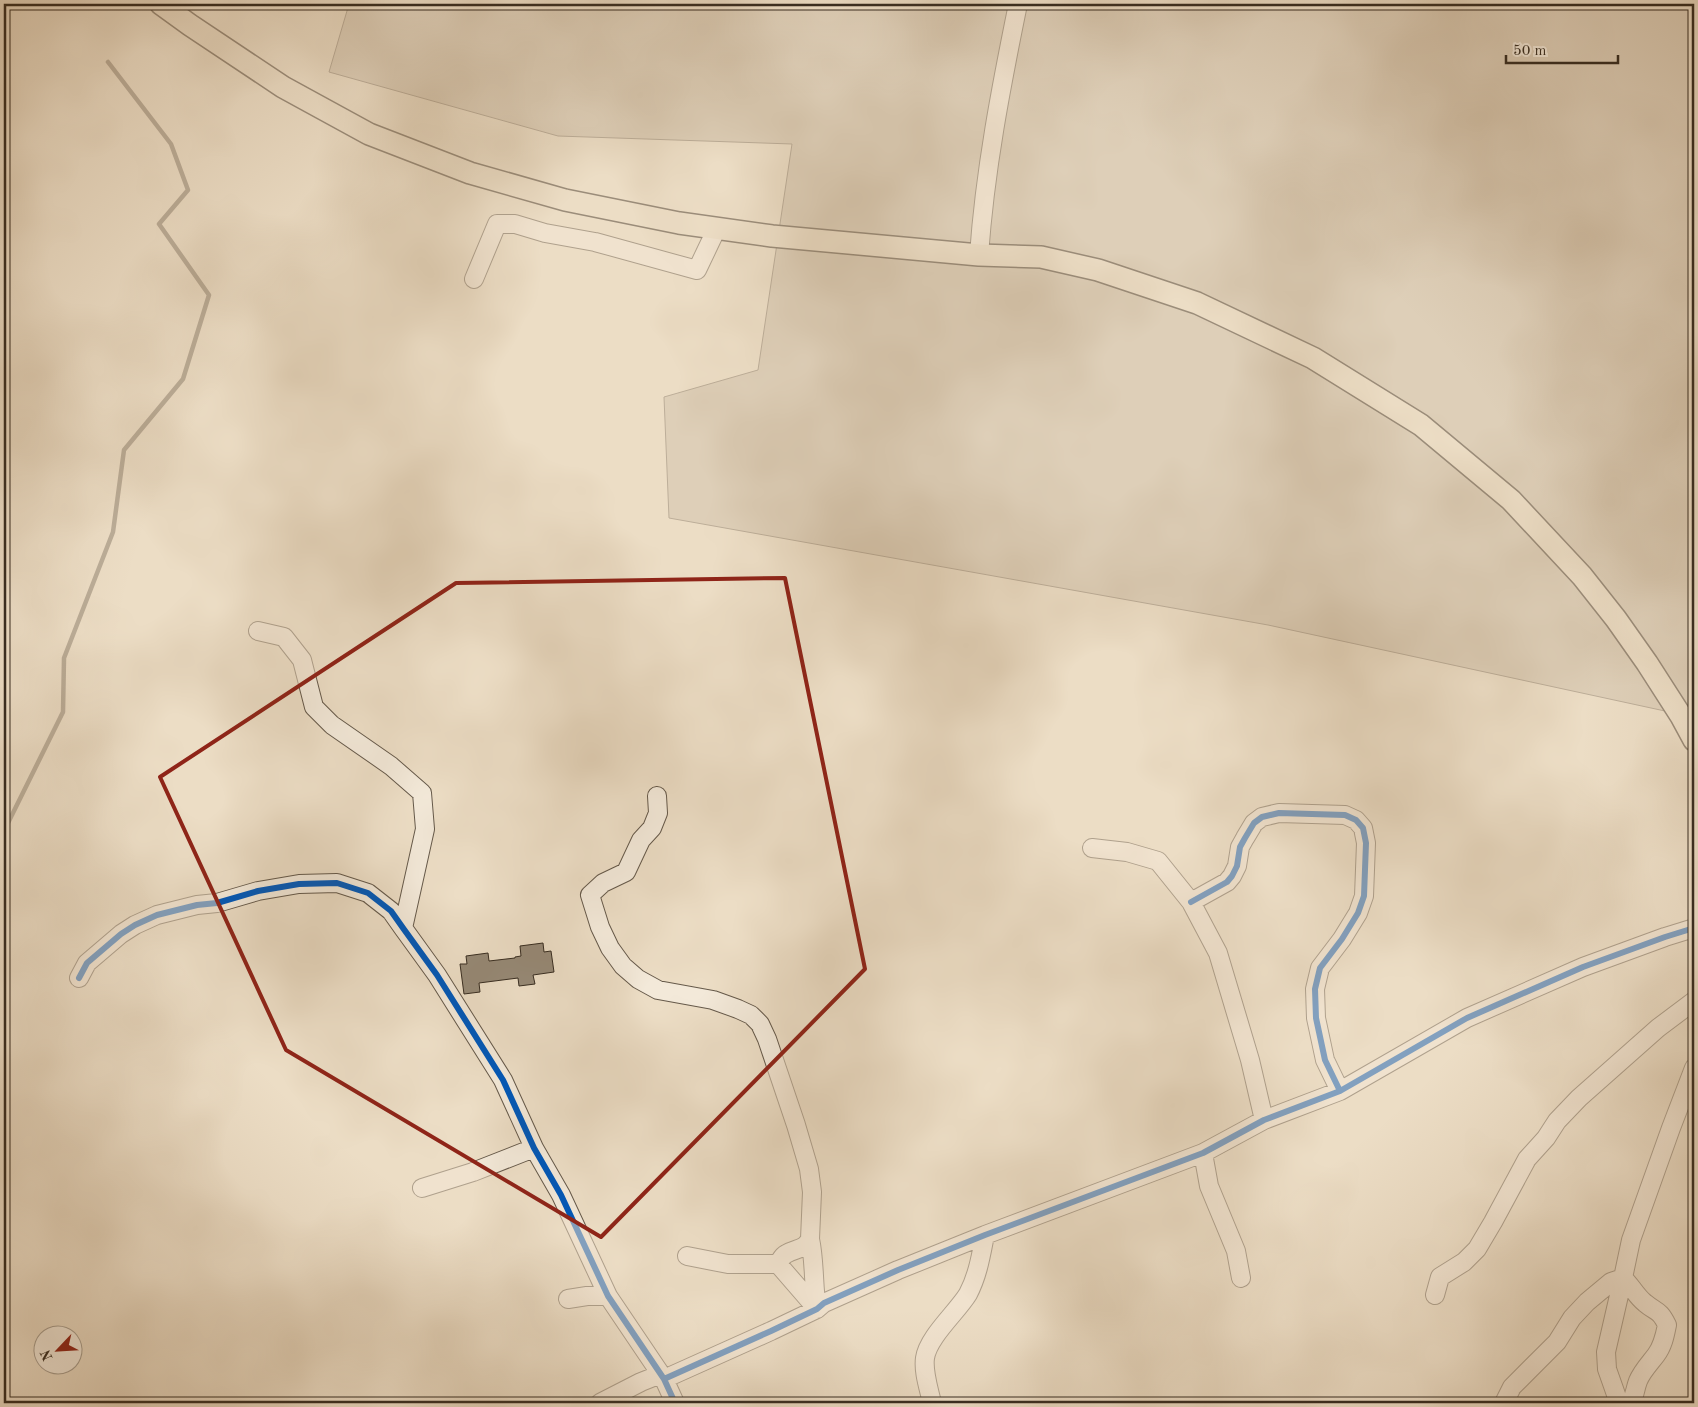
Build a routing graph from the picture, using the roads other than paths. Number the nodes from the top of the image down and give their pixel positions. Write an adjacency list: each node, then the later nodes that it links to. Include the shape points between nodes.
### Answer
1 (161, 4): 3 (main road, via 283,87 369,134 470,173 564,200)
2 (1018, 4): 4 (street, via 996,115)
3 (717, 228): 4 (main road); 5 (street, via 698,270 595,242 515,224 497,224)
4 (979, 255): 7 (main road, via 1042,257 1098,270 1198,303 1312,358 1421,425 1511,500 1582,576 1647,663)
5 (474, 278)
6 (258, 631): 11 (street, via 284,636 302,660 314,707 332,725 391,766 422,793 424,829)
7 (1694, 740)
8 (657, 796): 22 (street, via 658,813 652,828 640,840 626,872 602,883 590,895 600,927 623,966 638,979 658,990 713,1000 738,1009 760,1024 809,1168 812,1192)
9 (1092, 848): 10 (street, via 1127,852 1158,861)
10 (1191, 902): 16 (street, via 1227,882 1237,866 1240,847 1254,822 1262,817 1279,813 1345,814 1363,828 1366,843 1364,896 1358,913 1320,968 1315,989 1316,1018 1325,1060); 17 (street, via 1218,953)
11 (403, 928): 13 (street, via 391,911 368,894 337,884 299,884 258,890 217,903 157,915 136,925 87,963); 18 (street, via 437,975 503,1080)
12 (1694, 928): 16 (street, via 1583,967 1467,1018)
13 (79, 978)
14 (1694, 1001): 27 (street, via 1658,1028 1557,1121 1527,1159 1477,1249 1464,1262 1440,1277)
15 (1694, 1068): 26 (street, via 1631,1240)
16 (1340, 1091): 17 (street)
17 (1264, 1120): 19 (street)
18 (534, 1148): 20 (street); 28 (street, via 561,1195)
19 (1203, 1154): 21 (street); 25 (street, via 1209,1186 1236,1251)
20 (422, 1188)
21 (985, 1234): 30 (street); 34 (street, via 977,1274 968,1294 936,1335 925,1357)
22 (810, 1239): 24 (street, via 807,1245 787,1253); 30 (street)
23 (687, 1256): 24 (street, via 728,1264)
24 (778, 1264): 30 (street)
25 (1241, 1278)
26 (1623, 1278): 35 (street, via 1611,1282 1587,1302 1557,1342 1512,1387); 36 (street, via 1606,1352 1607,1369); 37 (street, via 1643,1302 1661,1313 1668,1325 1658,1352 1638,1382)
27 (1435, 1295)
28 (608, 1296): 29 (street); 31 (street)
29 (568, 1299)
30 (816, 1309): 31 (street)
31 (663, 1376): 32 (street, via 641,1382); 33 (street)
32 (600, 1403)
33 (675, 1403)
34 (932, 1403)
35 (1504, 1403)
36 (1619, 1403)
37 (1631, 1403)

